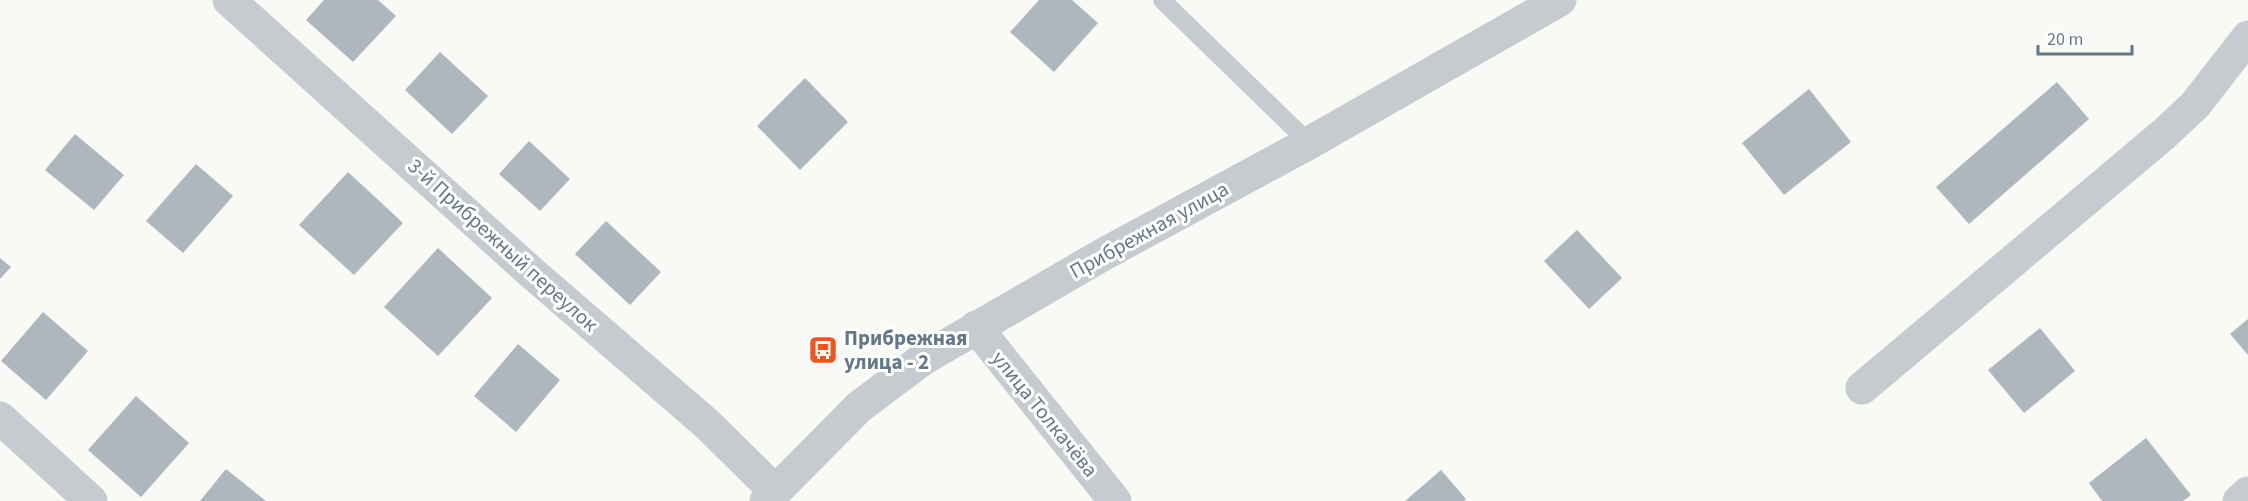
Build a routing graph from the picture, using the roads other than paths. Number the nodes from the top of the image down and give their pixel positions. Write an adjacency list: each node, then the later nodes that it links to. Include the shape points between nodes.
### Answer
1 (229, 0): 10 (street, 3-й Прибрежный переулок, via 532,273 707,424)
2 (1162, 0): 5 (lane)
3 (1560, 0): 5 (street, Прибрежная улица)
4 (2248, 37): 7 (street, via 2195,105 2164,134)
5 (1309, 143): 6 (street, Прибрежная улица)
6 (976, 327): 10 (street, Прибрежная улица, via 922,359 859,407); 12 (street, улица Толкачёва)
7 (1862, 388)
8 (0, 418): 11 (street)
9 (2248, 493): 13 (street)
10 (771, 496)
11 (91, 501)
12 (1115, 501)
13 (2239, 501)

